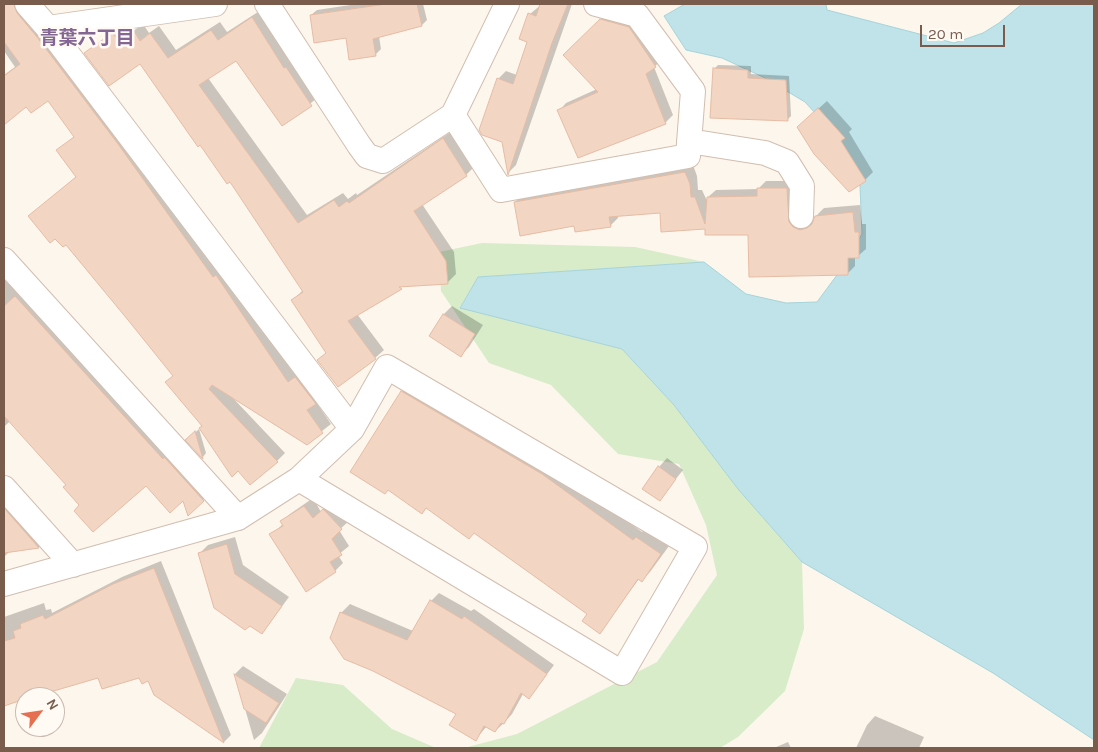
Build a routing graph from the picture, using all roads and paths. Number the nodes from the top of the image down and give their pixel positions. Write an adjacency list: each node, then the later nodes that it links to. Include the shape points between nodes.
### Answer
1 (27, 4): 8 (street)
2 (215, 4): 7 (street)
3 (267, 4): 9 (street, via 367,156 383,161)
4 (507, 4): 9 (street)
5 (596, 4): 6 (street)
6 (645, 9): 10 (street, via 692,91)
7 (132, 10): 8 (street)
8 (48, 28): 13 (street)
9 (453, 115): 10 (street, via 501,190 688,156)
10 (689, 141): 11 (street, via 765,153 787,162 802,186)
11 (800, 216)
12 (4, 260): 16 (street)
13 (352, 429): 14 (street); 14 (street, via 387,367 694,547 622,674)
14 (299, 479): 16 (street)
15 (4, 488): 17 (street)
16 (238, 518): 17 (street)
17 (73, 565): 18 (street)
18 (4, 584)

